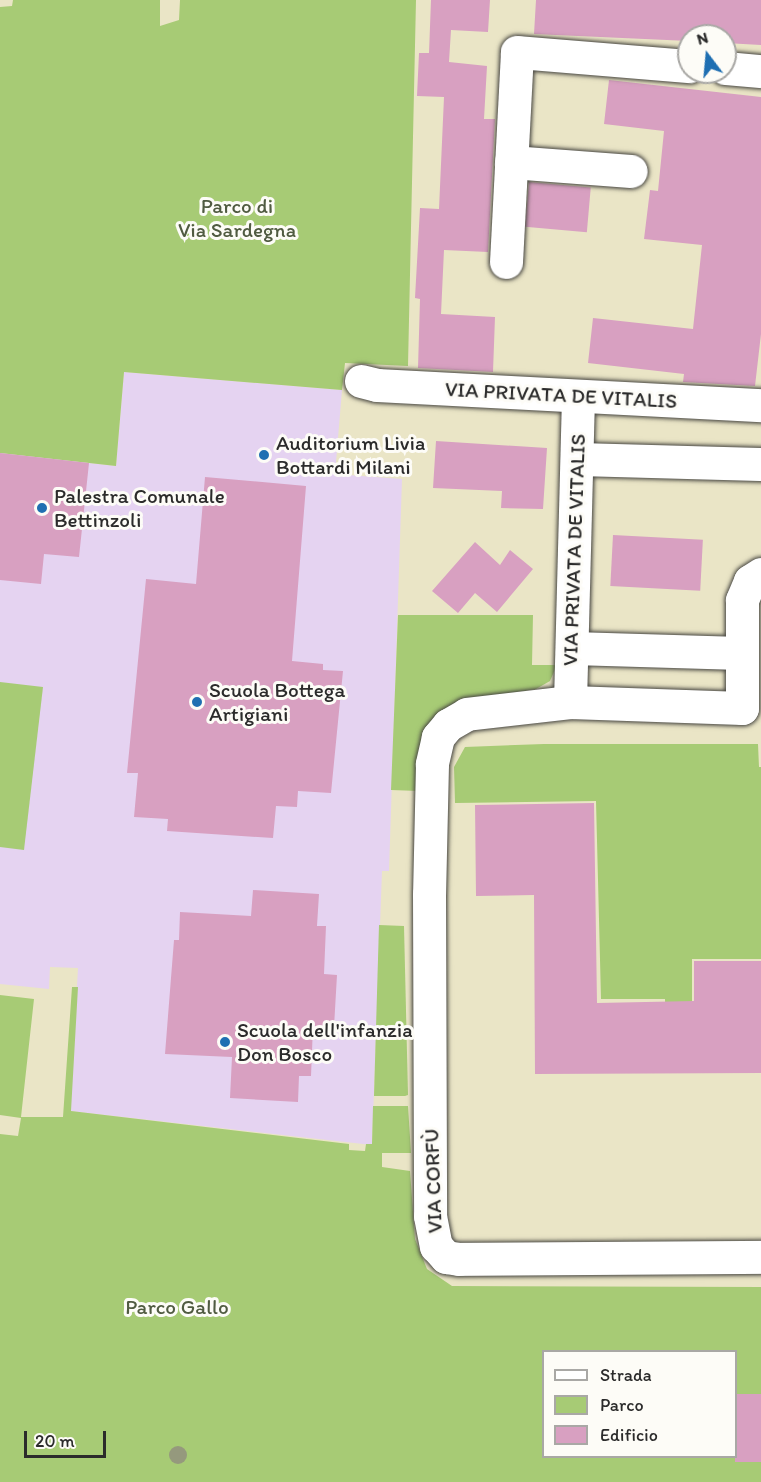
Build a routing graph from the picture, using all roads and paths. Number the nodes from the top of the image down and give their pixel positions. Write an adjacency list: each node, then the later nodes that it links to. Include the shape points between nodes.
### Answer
1 (677, 65): 4 (street, via 517,52)
2 (737, 69): 3 (street)
3 (761, 71)
4 (511, 162): 5 (street); 6 (street)
5 (631, 171)
6 (506, 262)
7 (361, 381): 8 (street, VIA PRIVATA DE VITALIS)
8 (578, 397): 9 (street, VIA PRIVATA DE VITALIS); 10 (street, VIA PRIVATA DE VITALIS)
9 (761, 405)
10 (577, 459): 11 (street, VIA PRIVATA DE VITALIS); 13 (street, VIA PRIVATA DE VITALIS)
11 (761, 464)
12 (752, 587): 14 (street)
13 (572, 648): 14 (street, VIA PRIVATA DE VITALIS); 15 (street, VIA PRIVATA DE VITALIS)
14 (741, 653): 15 (street, via 742,708)
15 (570, 702): 16 (street, VIA CORFÙ, via 467,714 448,725 438,737 432,764 429,894 430,1215 436,1246 446,1257 459,1259)
16 (761, 1257)

